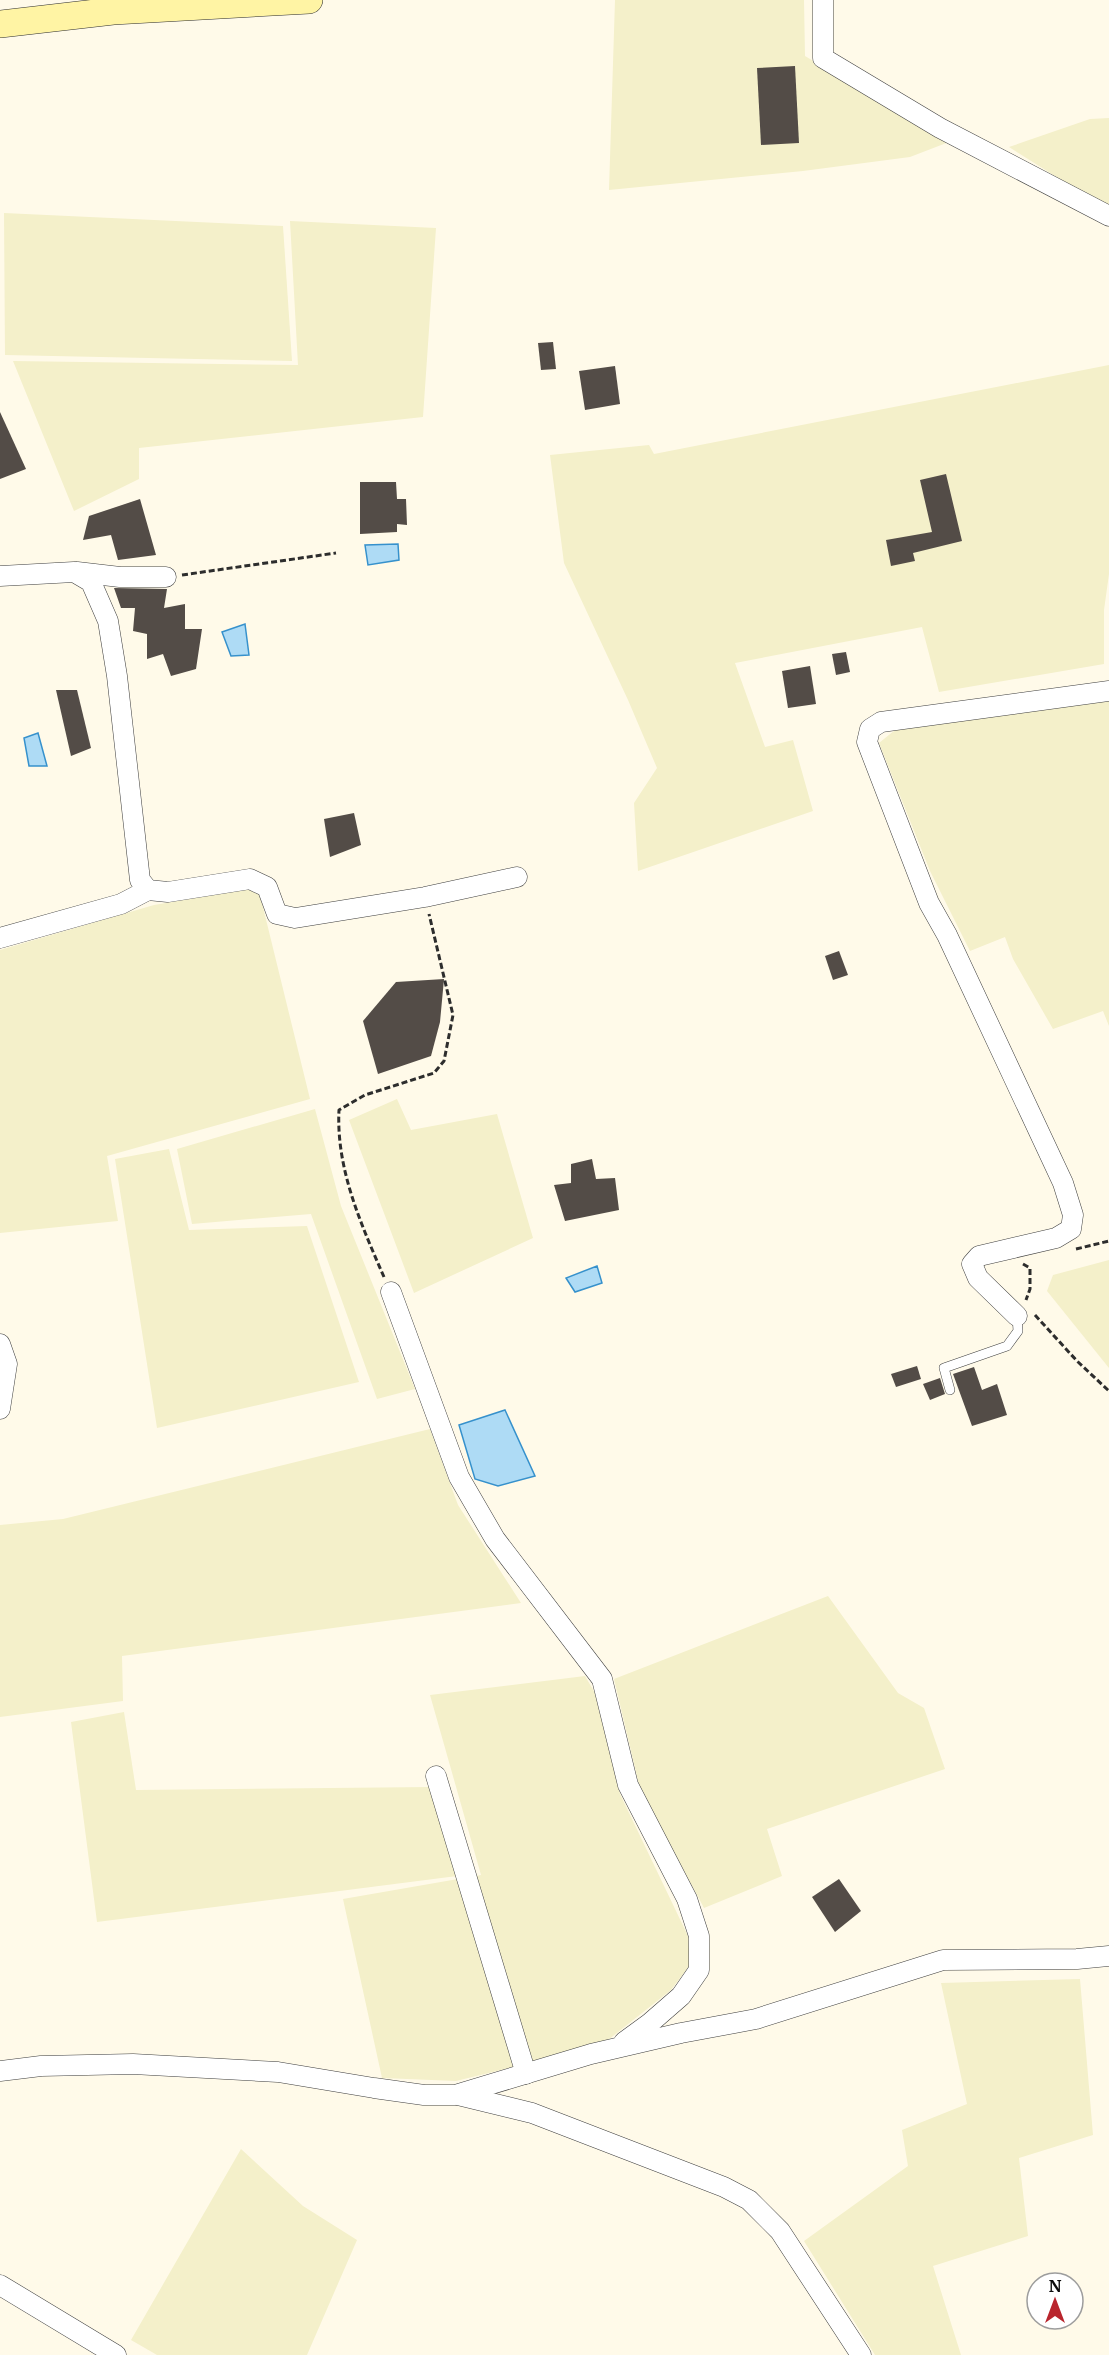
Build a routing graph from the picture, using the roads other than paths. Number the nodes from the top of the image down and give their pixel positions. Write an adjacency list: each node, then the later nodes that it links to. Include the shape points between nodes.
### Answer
1 (309, 0): 3 (street, via 113,11)
2 (824, 0): 4 (street, via 823,58 940,128)
3 (0, 24)
4 (1109, 216)
5 (74, 572): 6 (street); 7 (street); 10 (street, via 91,582 108,621 140,880)
6 (0, 576)
7 (166, 577)
8 (1109, 691): 13 (street, via 881,722 870,729 867,742 929,903 1058,1172 1073,1215 1071,1230 1056,1238 979,1256 972,1264 978,1278)
9 (517, 877): 10 (street, via 295,918 277,914 267,887 250,879 168,892)
10 (148, 890): 11 (street, via 122,904)
11 (0, 938)
12 (391, 1292): 19 (street, via 459,1477 495,1539 602,1679 628,1785 687,1899 699,1936 699,1970 681,1996)
13 (1025, 1311): 15 (lane, via 1007,1346 944,1368)
14 (0, 1344): 16 (street, via 7,1364)
15 (950, 1390)
16 (0, 1409)
17 (436, 1776): 21 (street)
18 (1109, 1956): 19 (street, via 943,1960 756,2019)
19 (615, 2049): 21 (street)
20 (0, 2070): 22 (street, via 133,2064 256,2070 424,2095)
21 (526, 2074): 22 (street)
22 (455, 2095): 25 (street, via 532,2113 749,2200 780,2231)
23 (0, 2285): 24 (street)
24 (116, 2355)
25 (861, 2355)

